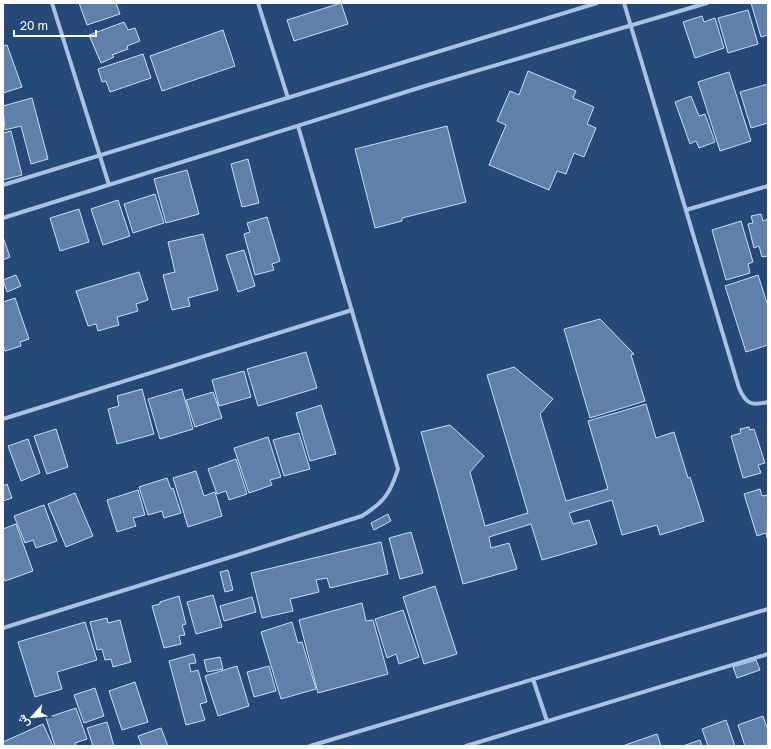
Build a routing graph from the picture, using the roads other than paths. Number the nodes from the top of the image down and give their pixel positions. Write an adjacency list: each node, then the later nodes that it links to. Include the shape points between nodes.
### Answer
1 (52, 3): 9 (street)
2 (258, 3): 7 (street)
3 (597, 3): 7 (street)
4 (624, 3): 6 (street)
5 (707, 3): 6 (street)
6 (631, 26): 8 (street); 13 (street)
7 (288, 98): 9 (street)
8 (298, 126): 11 (street); 15 (street)
9 (100, 155): 10 (street); 11 (street)
10 (3, 185)
11 (109, 185): 14 (street)
12 (768, 186): 13 (street)
13 (686, 210): 16 (street, via 744,400 755,405)
14 (3, 218)
15 (352, 310): 17 (street); 19 (street, via 398,469 392,489 380,505 362,516)
16 (768, 402)
17 (3, 419)
18 (768, 609): 21 (street)
19 (3, 628)
20 (768, 654): 22 (street)
21 (533, 679): 22 (street); 23 (street)
22 (546, 722): 24 (street)
23 (310, 746)
24 (466, 746)

